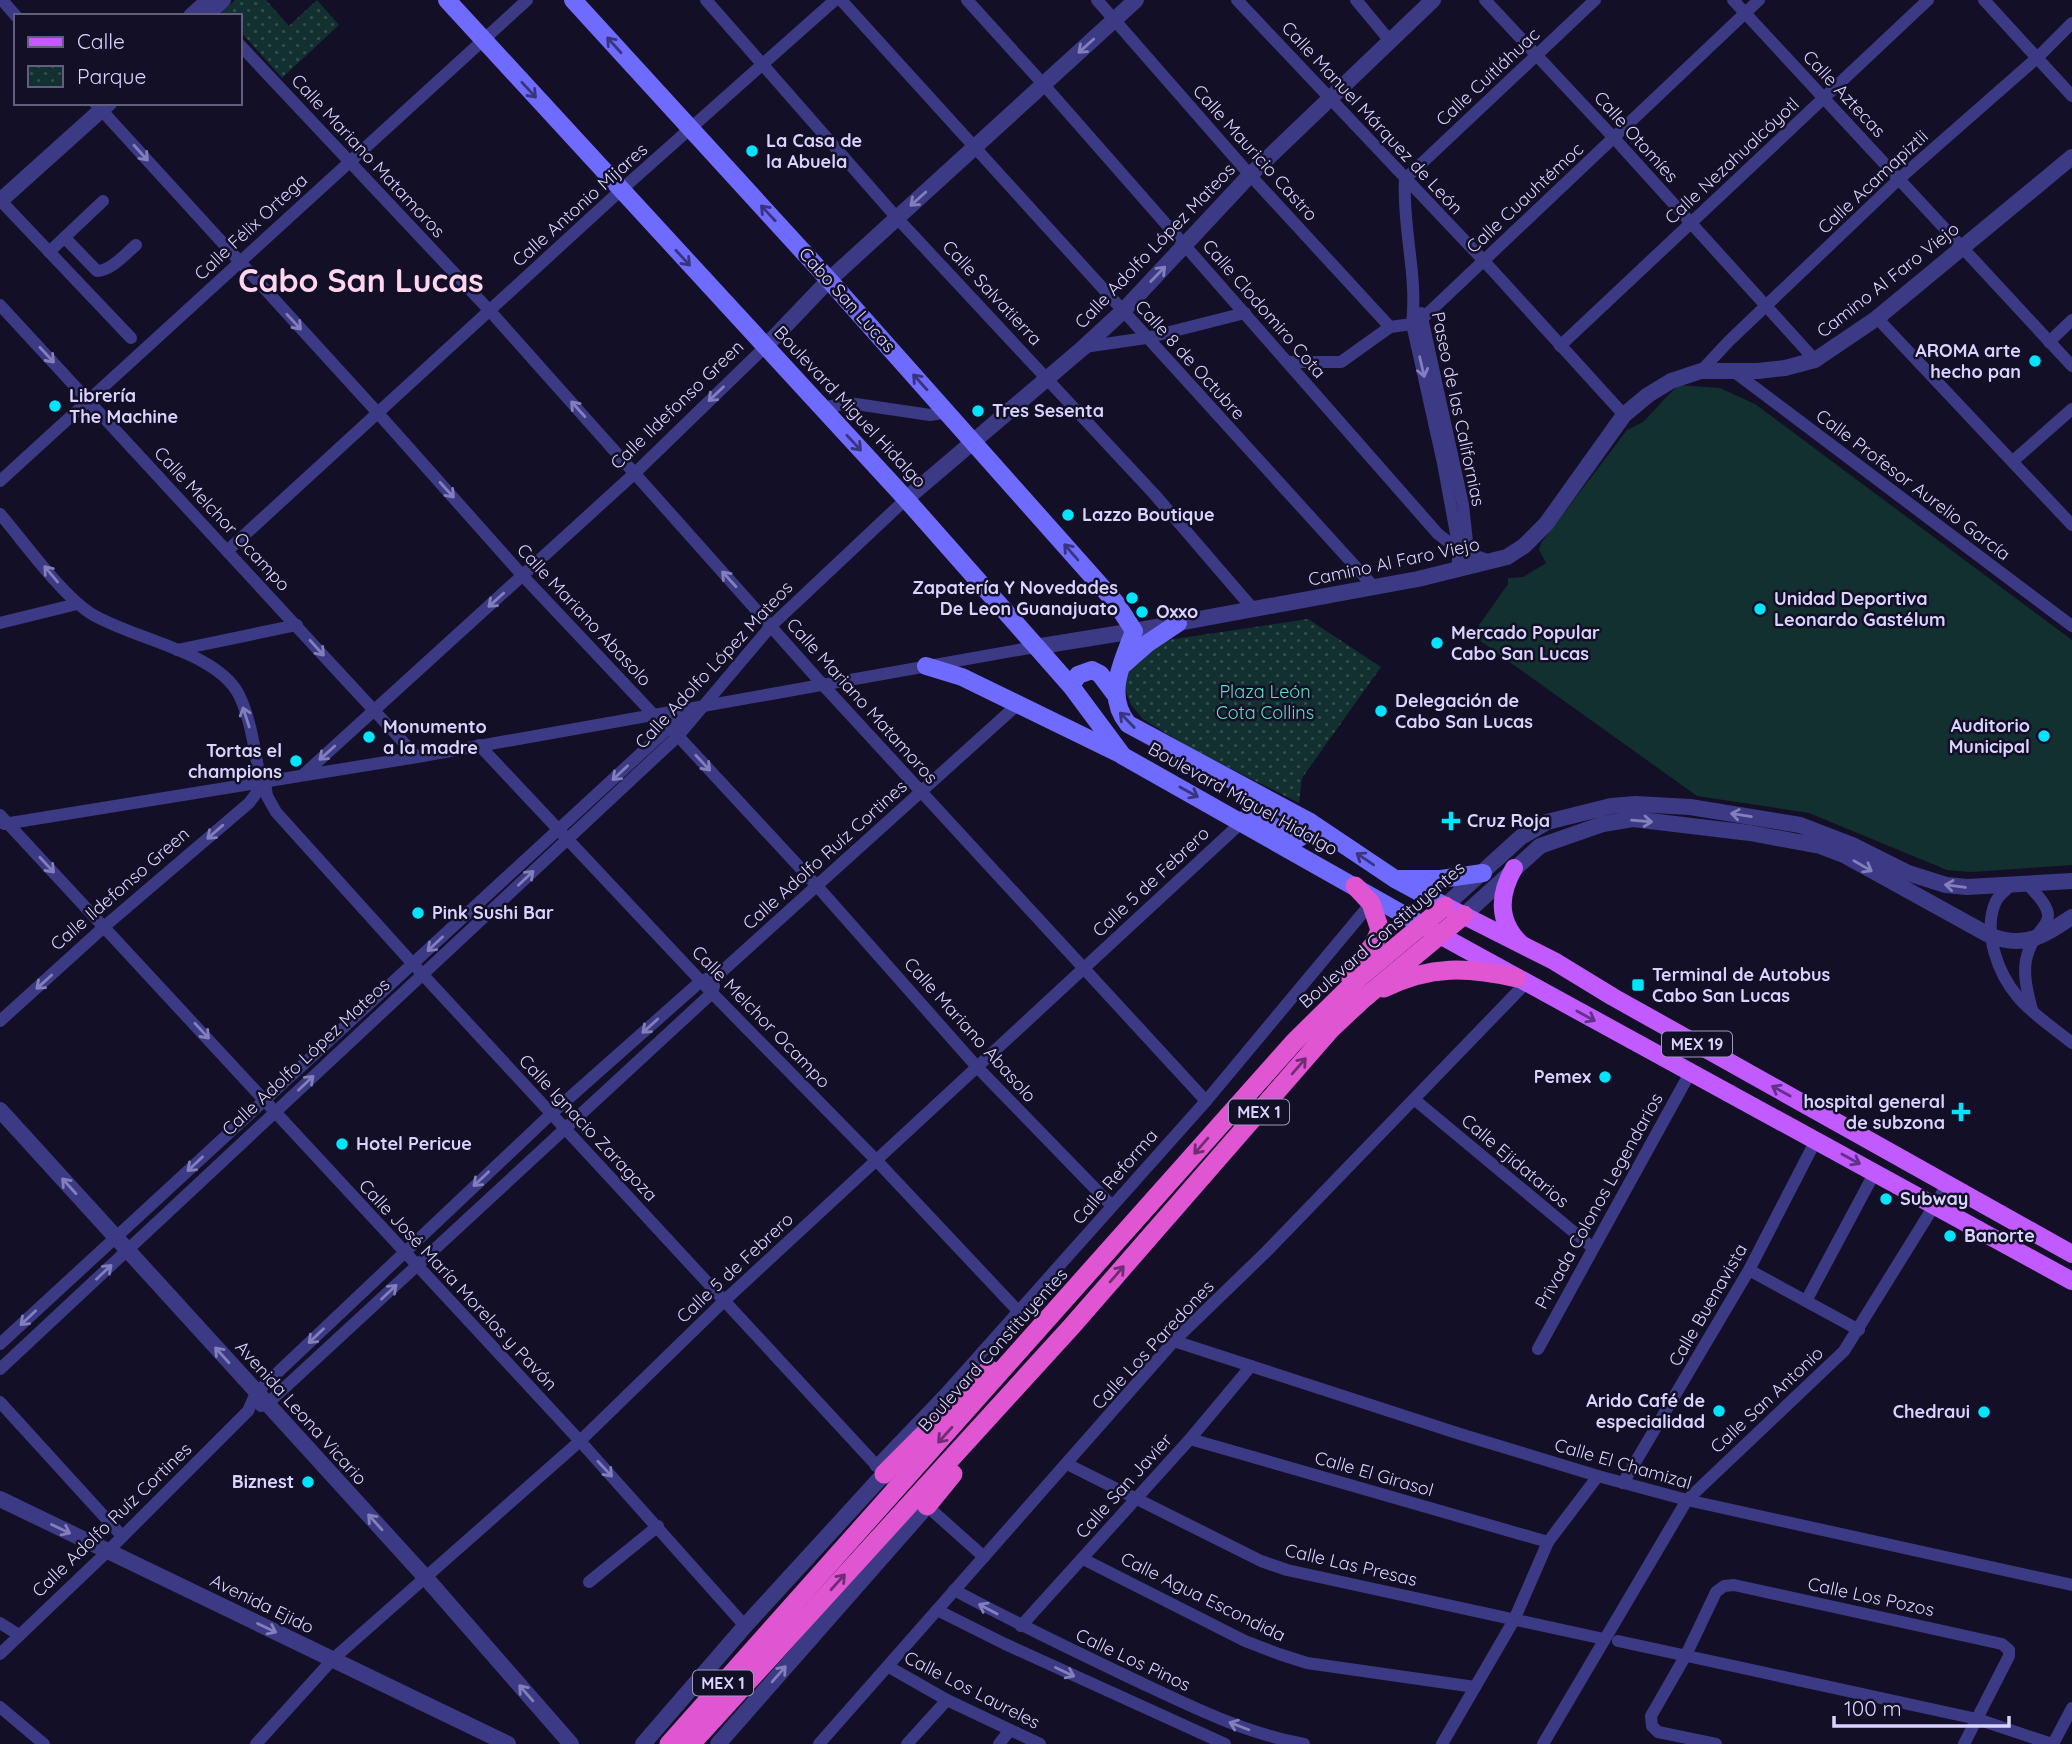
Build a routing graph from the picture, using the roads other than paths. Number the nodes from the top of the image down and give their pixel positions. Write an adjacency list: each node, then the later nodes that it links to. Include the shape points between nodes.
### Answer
1 (2, 0): 23 (street)
2 (223, 0): 21 (street)
3 (447, 0): 26 (main road, Boulevard Miguel Hidalgo)
4 (527, 0): 26 (street, Calle Félix Ortega)
5 (573, 0): 37 (main road, Cabo San Lucas, one-way to 5)
6 (706, 0): 31 (street, Calle Salvatierra)
7 (835, 0): 31 (street, Calle Antonio Mijares)
8 (841, 0): 39 (street, Calle 8 de Octubre)
9 (967, 0): 32 (street, Calle Clodomiro Cota)
10 (1097, 0): 24 (street, Calle Mauricio Castro)
11 (1136, 0): 24 (street, Calle Ildefonso Green)
12 (1237, 0): 34 (street, Calle Manuel Márquez de León)
13 (1356, 0): 27 (street)
14 (1433, 0): 27 (street, Calle Adolfo López Mateos)
15 (1485, 0): 29 (street, Calle Otomíes)
16 (1595, 0): 29 (street, Calle Cuitláhuac)
17 (1733, 0): 22 (street, Calle Aztecas)
18 (1759, 0): 22 (street, Calle Cuauhtémoc)
19 (1928, 0): 35 (street, Calle Nezahualcóyotl)
20 (1984, 0): 30 (street)
21 (204, 9)
22 (1745, 13): 35 (street, Calle Aztecas); 38 (street, Calle Cuauhtémoc)
23 (14, 14)
24 (1115, 20): 32 (street, Calle Ildefonso Green, one-way to 32); 42 (street, Calle Mauricio Castro)
25 (2072, 23): 30 (street, Calle Acamapiztli)
26 (483, 40): 41 (street, Calle Félix Ortega); 46 (main road, Boulevard Miguel Hidalgo, one-way to 46)
27 (1390, 41): 34 (street, Calle Adolfo López Mateos)
28 (242, 47): 41 (street, Calle Mariano Matamoros)
29 (1537, 55): 38 (street, Calle Otomíes); 43 (street, Calle Cuitláhuac)
30 (2038, 57): 33 (street); 44 (street, Calle Acamapiztli)
31 (762, 65): 37 (street, Calle Antonio Mijares); 49 (street, Calle Salvatierra)
32 (1044, 85): 39 (street, Calle Ildefonso Green); 53 (street, Calle Clodomiro Cota)
33 (2072, 96)
34 (1330, 99): 42 (street, Calle Adolfo López Mateos); 43 (street, Calle Manuel Márquez de León)
35 (1824, 99): 44 (street, Calle Aztecas); 50 (street, Calle Nezahualcóyotl)
36 (100, 105): 45 (street); 47 (street); 56 (street, Calle Mariano Abasolo, one-way to 56)
37 (690, 129): 46 (street, Calle Antonio Mijares); 58 (main road, Cabo San Lucas, one-way to 37)
38 (1614, 138): 50 (street, Calle Otomíes); 57 (street, Calle Cuauhtémoc)
39 (975, 148): 49 (street, Calle Ildefonso Green, one-way to 49); 62 (street, Calle 8 de Octubre)
40 (2072, 157): 54 (street, Camino Al Faro Viejo)
41 (349, 161): 56 (street, Calle Félix Ortega); 61 (street, Calle Mariano Matamoros)
42 (1250, 175): 53 (street, Calle Adolfo López Mateos); 67 (street, Calle Mauricio Castro)
43 (1405, 179): 57 (street, Calle Manuel Márquez de León); 66 (street, Paseo de las Californias)
44 (1899, 179): 54 (street, Calle Aztecas); 60 (street, Calle Acamapiztli)
45 (0, 188)
46 (621, 190): 61 (street, Calle Antonio Mijares); 72 (main road, Boulevard Miguel Hidalgo, one-way to 72)
47 (0, 201): 55 (street)
48 (103, 201): 51 (street)
49 (897, 218): 58 (street, Calle Ildefonso Green); 79 (street, Calle Salvatierra)
50 (1691, 224): 60 (street, Calle Otomíes); 71 (street, Calle Nezahualcóyotl)
51 (65, 238): 52 (street, via 101,272); 55 (street)
52 (136, 244)
53 (1185, 246): 62 (street, Calle Adolfo López Mateos, one-way to 53); 63 (street, Calle Clodomiro Cota)
54 (1962, 248): 64 (street, Camino Al Faro Viejo); 70 (street, Calle Aztecas)
55 (49, 252): 68 (street)
56 (239, 261): 80 (street, Calle Félix Ortega); 83 (street, Calle Mariano Abasolo, one-way to 83)
57 (1484, 261): 66 (street, Calle Cuauhtémoc); 71 (street, Calle Manuel Márquez de León)
58 (829, 280): 72 (street, Calle Ildefonso Green); 84 (main road, Cabo San Lucas, one-way to 58)
59 (0, 305): 80 (street, Calle Melchor Ocampo, one-way to 80)
60 (1767, 307): 74 (street, Calle Otomíes); 77 (street, Calle Acamapiztli)
61 (490, 311): 83 (street, Calle Antonio Mijares); 88 (street, Calle Mariano Matamoros, one-way to 61)
62 (1123, 311): 69 (street, Calle 8 de Octubre); 73 (street, Calle Adolfo López Mateos)
63 (1245, 313): 69 (street); 75 (street, Calle Clodomiro Cota)
64 (1877, 318): 74 (street, Camino Al Faro Viejo); 87 (street)
65 (2072, 320): 70 (street)
66 (1417, 321): 67 (street); 94 (street, Paseo de las Californias)
67 (1390, 327): 75 (street, via 1341,362)
68 (131, 338)
69 (1146, 338): 73 (street); 96 (street, Calle 8 de Octubre)
70 (2049, 342): 76 (street, Calle Aztecas)
71 (1560, 346): 85 (street, Calle Manuel Márquez de León)
72 (765, 347): 81 (main road, Boulevard Miguel Hidalgo); 88 (street, Calle Ildefonso Green, one-way to 88)
73 (1084, 347): 79 (street, Calle Adolfo López Mateos)
74 (1815, 360): 78 (street, Camino Al Faro Viejo, via 1786,368)
75 (1287, 362): 94 (street, Calle Clodomiro Cota)
76 (2072, 366)
77 (1701, 371): 78 (street, Camino Al Faro Viejo); 85 (street, Camino Al Faro Viejo, via 1671,381)
78 (1733, 371): 103 (street, Calle Profesor Aurelio García)
79 (1048, 378): 86 (street, Calle Adolfo López Mateos); 98 (street, Calle Salvatierra)
80 (89, 401): 89 (street, Calle Félix Ortega); 93 (street, Calle Melchor Ocampo)
81 (821, 408): 84 (street, via 845,402 930,415); 90 (main road, Boulevard Miguel Hidalgo, one-way to 90)
82 (2072, 409): 87 (street)
83 (377, 412): 93 (street, Calle Antonio Mijares); 95 (street, Calle Mariano Abasolo, one-way to 95)
84 (948, 412): 86 (main road, Cabo San Lucas)
85 (1624, 415): 94 (street, Camino Al Faro Viejo, via 1546,524 1524,546 1491,562)
86 (974, 441): 90 (street, Calle Adolfo López Mateos); 104 (main road, Cabo San Lucas, one-way to 86, via 1116,603)
87 (2013, 461): 92 (street)
88 (635, 473): 95 (street, Calle Ildefonso Green); 102 (street, Calle Mariano Matamoros, one-way to 88)
89 (0, 481)
90 (906, 499): 102 (street, Calle Adolfo López Mateos); 105 (main road, Boulevard Miguel Hidalgo)
91 (0, 514): 97 (street, Calle Ignacio Zaragoza, one-way to 91)
92 (2072, 525)
93 (227, 551): 101 (street, Calle Melchor Ocampo)
94 (1463, 560): 96 (street, Camino Al Faro Viejo)
95 (522, 575): 114 (street, Calle Ildefonso Green, one-way to 114); 115 (street, Calle Mariano Abasolo)
96 (1374, 587): 98 (street, Camino Al Faro Viejo)
97 (77, 604): 99 (street); 106 (street, Calle Ignacio Zaragoza, via 111,625)
98 (1253, 609): 100 (street, Camino Al Faro Viejo)
99 (0, 623)
100 (1178, 623): 104 (street, Camino Al Faro Viejo); 108 (main road)
101 (296, 625): 106 (street); 114 (street, Calle Melchor Ocampo, one-way to 114)
102 (771, 626): 109 (street, Calle Mariano Matamoros); 113 (street, Calle Adolfo López Mateos)
103 (2072, 626)
104 (1134, 631): 105 (street, Camino Al Faro Viejo); 108 (main road)
105 (1035, 646): 107 (street); 110 (main road, Boulevard Miguel Hidalgo)
106 (176, 650): 121 (street, Calle Ignacio Zaragoza, one-way to 106, via 249,724 233,685 216,669)
107 (926, 666): 109 (street); 112 (main road, via 962,677)
108 (1121, 667): 111 (main road)
109 (823, 685): 113 (street); 122 (street, Calle Mariano Matamoros)
110 (1071, 687): 111 (main road, via 1078,675 1092,670); 118 (main road, Boulevard Miguel Hidalgo)
111 (1115, 694): 125 (main road, Boulevard Miguel Hidalgo, one-way to 111, via 1128,724)
112 (1017, 705): 118 (main road); 122 (street, Calle Adolfo Ruíz Cortines)
113 (694, 709): 115 (street); 116 (street, Calle Adolfo López Mateos)
114 (373, 711): 119 (street, Calle Melchor Ocampo); 120 (street, Calle Ildefonso Green, one-way to 120)
115 (654, 715): 116 (street, Calle Mariano Abasolo); 117 (street)
116 (673, 732): 126 (street, Calle Adolfo López Mateos); 133 (street, Calle Mariano Abasolo, one-way to 133)
117 (479, 745): 119 (street); 126 (street, Calle Melchor Ocampo)
118 (1123, 756): 124 (main road, Boulevard Miguel Hidalgo, one-way to 124)
119 (417, 757): 120 (street)
120 (302, 776): 121 (street)
121 (263, 783): 123 (street); 139 (street, Calle Ildefonso Green, one-way to 139, via 249,803); 144 (street, Calle Ignacio Zaragoza, via 276,812)
122 (921, 792): 133 (street, Calle Adolfo Ruíz Cortines); 145 (street, Calle Mariano Matamoros)
123 (3, 821): 139 (street, Calle José María Morelos y Pavón, one-way to 139)
124 (1242, 822): 125 (main road, via 1260,816 1299,838); 134 (main road, Boulevard Miguel Hidalgo); 145 (street, Calle 5 de Febrero)
125 (1310, 822): 129 (main road, Boulevard Miguel Hidalgo, one-way to 125)
126 (563, 834): 144 (street, Calle Adolfo López Mateos, one-way to 144); 147 (street, Calle Adolfo López Mateos, one-way to 126); 148 (street, Calle Melchor Ocampo)
127 (1514, 868): 137 (street, Boulevard Constituyentes); 141 (street, Boulevard Constituyentes, one-way to 141, via 1540,846 1575,832 1633,819 1750,833 1844,855); 143 (main road, via 1501,906 1511,933)
128 (1483, 873): 129 (main road); 131 (street, Boulevard Constituyentes, one-way to 128, via 1946,885 1800,825 1690,807 1636,804 1547,822 1521,837); 136 (street, Boulevard Constituyentes)
129 (1395, 879): 136 (main road, Boulevard Miguel Hidalgo)
130 (2072, 881): 132 (street, Boulevard Constituyentes)
131 (2011, 885): 132 (street, Boulevard Constituyentes); 141 (street, via 1996,901)
132 (2028, 885): 142 (street, via 2049,910)
133 (817, 886): 146 (street, Calle Adolfo Ruíz Cortines); 156 (street, Calle Mariano Abasolo)
134 (1354, 886): 135 (highway); 140 (main road, Boulevard Miguel Hidalgo)
135 (1371, 903): 154 (highway, via 1380,925 1378,939); 160 (street, Calle Reforma)
136 (1445, 905): 137 (main road, Boulevard Miguel Hidalgo / MEX 19); 140 (highway, Boulevard Constituyentes / MEX 1)
137 (1464, 915): 140 (highway, Boulevard Constituyentes / MEX 1); 143 (main road, Boulevard Miguel Hidalgo / MEX 19)
138 (2072, 918): 142 (street)
139 (105, 926): 153 (street, Calle Ildefonso Green, one-way to 153); 158 (street, Calle José María Morelos y Pavón, one-way to 158)
140 (1430, 930): 149 (main road, Boulevard Miguel Hidalgo / MEX 19); 151 (highway, Boulevard Constituyentes / MEX 1); 154 (highway, Boulevard Constituyentes / MEX 1, via 1360,977)
141 (1992, 936): 142 (street, Boulevard Constituyentes, via 2027,942); 152 (street, via 1997,960 2017,996)
142 (2037, 939): 152 (street, via 2028,953 2025,971)
143 (1525, 948): 168 (main road, Boulevard Miguel Hidalgo / MEX 19, one-way to 143)
144 (412, 964): 147 (street, Calle Ignacio Zaragoza); 158 (street, Calle Adolfo López Mateos)
145 (1085, 967): 156 (street, Calle 5 de Febrero); 160 (street, Calle Mariano Matamoros)
146 (719, 974): 148 (street, Calle Adolfo Ruíz Cortines); 150 (street, Calle Adolfo Ruíz Cortines)
147 (422, 975): 162 (street, Calle Adolfo López Mateos, one-way to 147); 163 (street, Calle Ignacio Zaragoza)
148 (701, 981): 150 (street, Calle Melchor Ocampo); 163 (street, Calle Adolfo Ruíz Cortines, one-way to 163)
149 (1522, 981): 151 (highway, via 1469,969 1433,971); 157 (main road, Boulevard Miguel Hidalgo / MEX 19, one-way to 157); 159 (street, Calle Los Paredones)
150 (712, 993): 164 (street, Calle Adolfo Ruíz Cortines); 166 (street, Calle Melchor Ocampo)
151 (1362, 1000): 182 (highway, Boulevard Constituyentes / MEX 1, one-way to 151, via 1331,1029)
152 (2032, 1011): 155 (street)
153 (0, 1021)
154 (1294, 1042): 194 (highway, Boulevard Constituyentes / MEX 1, one-way to 194, via 1055,1311)
155 (2072, 1043)
156 (977, 1067): 166 (street, Calle 5 de Febrero); 170 (street, Calle Mariano Abasolo)
157 (1691, 1071): 165 (main road, Boulevard Miguel Hidalgo / MEX 19); 172 (street, Privada Colonos Legendarios)
158 (265, 1100): 162 (street, Calle José María Morelos y Pavón); 171 (street, Calle Adolfo López Mateos, one-way to 171)
159 (1415, 1100): 172 (street, Calle Ejidatarios); 184 (street, Calle Los Paredones)
160 (1206, 1101): 170 (street, Calle Reforma)
161 (0, 1110): 171 (street, Avenida Leona Vicario, one-way to 161)
162 (275, 1112): 173 (street, Calle Adolfo López Mateos); 174 (street, Calle José María Morelos y Pavón)
163 (551, 1114): 164 (street, Calle Ignacio Zaragoza); 174 (street, Calle Adolfo Ruíz Cortines, one-way to 174)
164 (565, 1129): 176 (street, Calle Adolfo Ruíz Cortines); 179 (street, Calle Ignacio Zaragoza)
165 (1816, 1140): 167 (main road, Boulevard Miguel Hidalgo / MEX 19, one-way to 167); 177 (street, Calle Buenavista)
166 (876, 1160): 179 (street, Calle 5 de Febrero); 181 (street, Calle Melchor Ocampo)
167 (1875, 1172): 169 (main road, Boulevard Miguel Hidalgo / MEX 19); 180 (street)
168 (1947, 1185): 169 (street, Calle San Antonio); 175 (main road, Boulevard Miguel Hidalgo / MEX 19)
169 (1935, 1204): 178 (main road, Boulevard Miguel Hidalgo / MEX 19); 183 (street, Calle San Antonio)
170 (1112, 1206): 181 (street, Calle Reforma)
171 (116, 1237): 173 (street, Avenida Leona Vicario); 185 (street, Calle Adolfo López Mateos, one-way to 185)
172 (1594, 1248): 186 (street, Privada Colonos Legendarios)
173 (128, 1250): 188 (street, Calle Adolfo López Mateos, one-way to 173); 189 (street, Avenida Leona Vicario, one-way to 173)
174 (403, 1252): 176 (street, Calle José María Morelos y Pavón); 189 (street, Calle Adolfo Ruíz Cortines, one-way to 189)
175 (2072, 1254)
176 (416, 1266): 189 (street, Calle Adolfo Ruíz Cortines, one-way to 176); 192 (street, Calle José María Morelos y Pavón)
177 (1749, 1270): 180 (street); 196 (street, Calle Buenavista)
178 (2070, 1275)
179 (724, 1301): 192 (street, Calle 5 de Febrero); 194 (street, Calle Ignacio Zaragoza)
180 (1805, 1301): 183 (street)
181 (1019, 1312): 194 (street, Calle Reforma, via 944,1395)
182 (1072, 1326): 200 (highway); 216 (highway, MEX 1, one-way to 182)
183 (1859, 1329): 199 (street, Calle San Antonio, via 1844,1351)
184 (1174, 1341): 187 (street, Calle El Chamizal); 193 (street, Calle Los Paredones)
185 (0, 1344)
186 (1538, 1349)
187 (1251, 1366): 191 (street, Calle San Javier); 195 (street, Calle El Chamizal)
188 (0, 1369)
189 (262, 1399): 202 (street, Calle Adolfo Ruíz Cortines); 207 (street, Avenida Leona Vicario, one-way to 189)
190 (0, 1402): 202 (street)
191 (1190, 1439): 198 (street, Calle San Javier); 203 (street, Calle El Girasol)
192 (580, 1441): 201 (street, Calle José María Morelos y Pavón, one-way to 201); 207 (street, Calle 5 de Febrero)
193 (1067, 1464): 198 (street, Calle Las Presas); 205 (street, Calle Los Paredones)
194 (886, 1476): 214 (street, Boulevard Constituyentes); 216 (highway, Boulevard Constituyentes / MEX 1)
195 (1598, 1476): 196 (street, Calle El Chamizal); 203 (street)
196 (1623, 1483): 199 (street, Calle El Chamizal)
197 (0, 1499): 204 (street, Avenida Ejido, one-way to 204)
198 (1137, 1499): 206 (street, Calle San Javier); 212 (street, Calle Las Presas, via 1287,1570)
199 (1686, 1500): 209 (street, Calle El Chamizal); 218 (street, Calle San Antonio)
200 (927, 1506): 205 (street); 236 (street, one-way to 200)
201 (658, 1526): 208 (street); 214 (street, Calle José María Morelos y Pavón)
202 (122, 1536): 204 (street, Calle Adolfo Ruíz Cortines)
203 (1548, 1542): 212 (street)
204 (108, 1551): 217 (street, Calle Adolfo Ruíz Cortines); 221 (street, Avenida Ejido, one-way to 221)
205 (984, 1557): 210 (street, Calle Los Paredones)
206 (1083, 1559): 215 (street, Calle San Javier); 223 (street, Calle Agua Escondida, via 1279,1654 1307,1663)
207 (426, 1578): 221 (street, Calle 5 de Febrero); 233 (street, Avenida Leona Vicario, one-way to 207)
208 (589, 1582)
209 (2072, 1585)
210 (954, 1590): 211 (street, Calle Los Paredones); 215 (street, Calle Los Pinos, one-way to 210)
211 (937, 1610): 222 (street, Calle Los Paredones); 241 (street, one-way to 241)
212 (1514, 1620): 218 (street, Calle Las Presas); 223 (street)
213 (0, 1623): 217 (street)
214 (745, 1626): 229 (street, Boulevard Constituyentes)
215 (1021, 1626): 242 (street, Calle Los Pinos, one-way to 215, via 1274,1739 1208,1714)
216 (785, 1628): 234 (highway, Boulevard Constituyentes / MEX 1); 235 (highway, MEX 1)
217 (19, 1635): 219 (street, Calle Adolfo Ruíz Cortines)
218 (1611, 1640): 220 (street, Calle Las Presas); 244 (street, Calle San Antonio)
219 (0, 1654)
220 (1686, 1655): 227 (street, Calle Las Presas); 227 (street, Calle Los Pozos, via 1716,1592 1734,1585 2002,1644 2009,1656); 245 (street, via 1651,1716 1653,1726 1658,1732)
221 (332, 1659): 231 (street, Calle 5 de Febrero); 232 (street, Avenida Ejido)
222 (889, 1667): 224 (street, Calle Los Laureles); 237 (street, Calle Los Paredones)
223 (1475, 1687): 243 (street)
224 (947, 1700): 228 (street, Calle Los Laureles); 238 (street)
225 (0, 1707): 230 (street)
226 (2072, 1708): 247 (street)
227 (1977, 1719): 246 (street); 247 (street, Calle Las Presas)
228 (1010, 1730): 239 (street); 240 (street, Calle Los Laureles)
229 (644, 1743)
230 (44, 1744)
231 (256, 1744)
232 (508, 1744)
233 (571, 1744)
234 (669, 1744)
235 (691, 1744)
236 (718, 1744)
237 (819, 1744)
238 (906, 1744)
239 (999, 1744)
240 (1040, 1744)
241 (1225, 1744)
242 (1304, 1744)
243 (1442, 1744)
244 (1543, 1744)
245 (1716, 1744)
246 (1964, 1744)
247 (2052, 1744)

